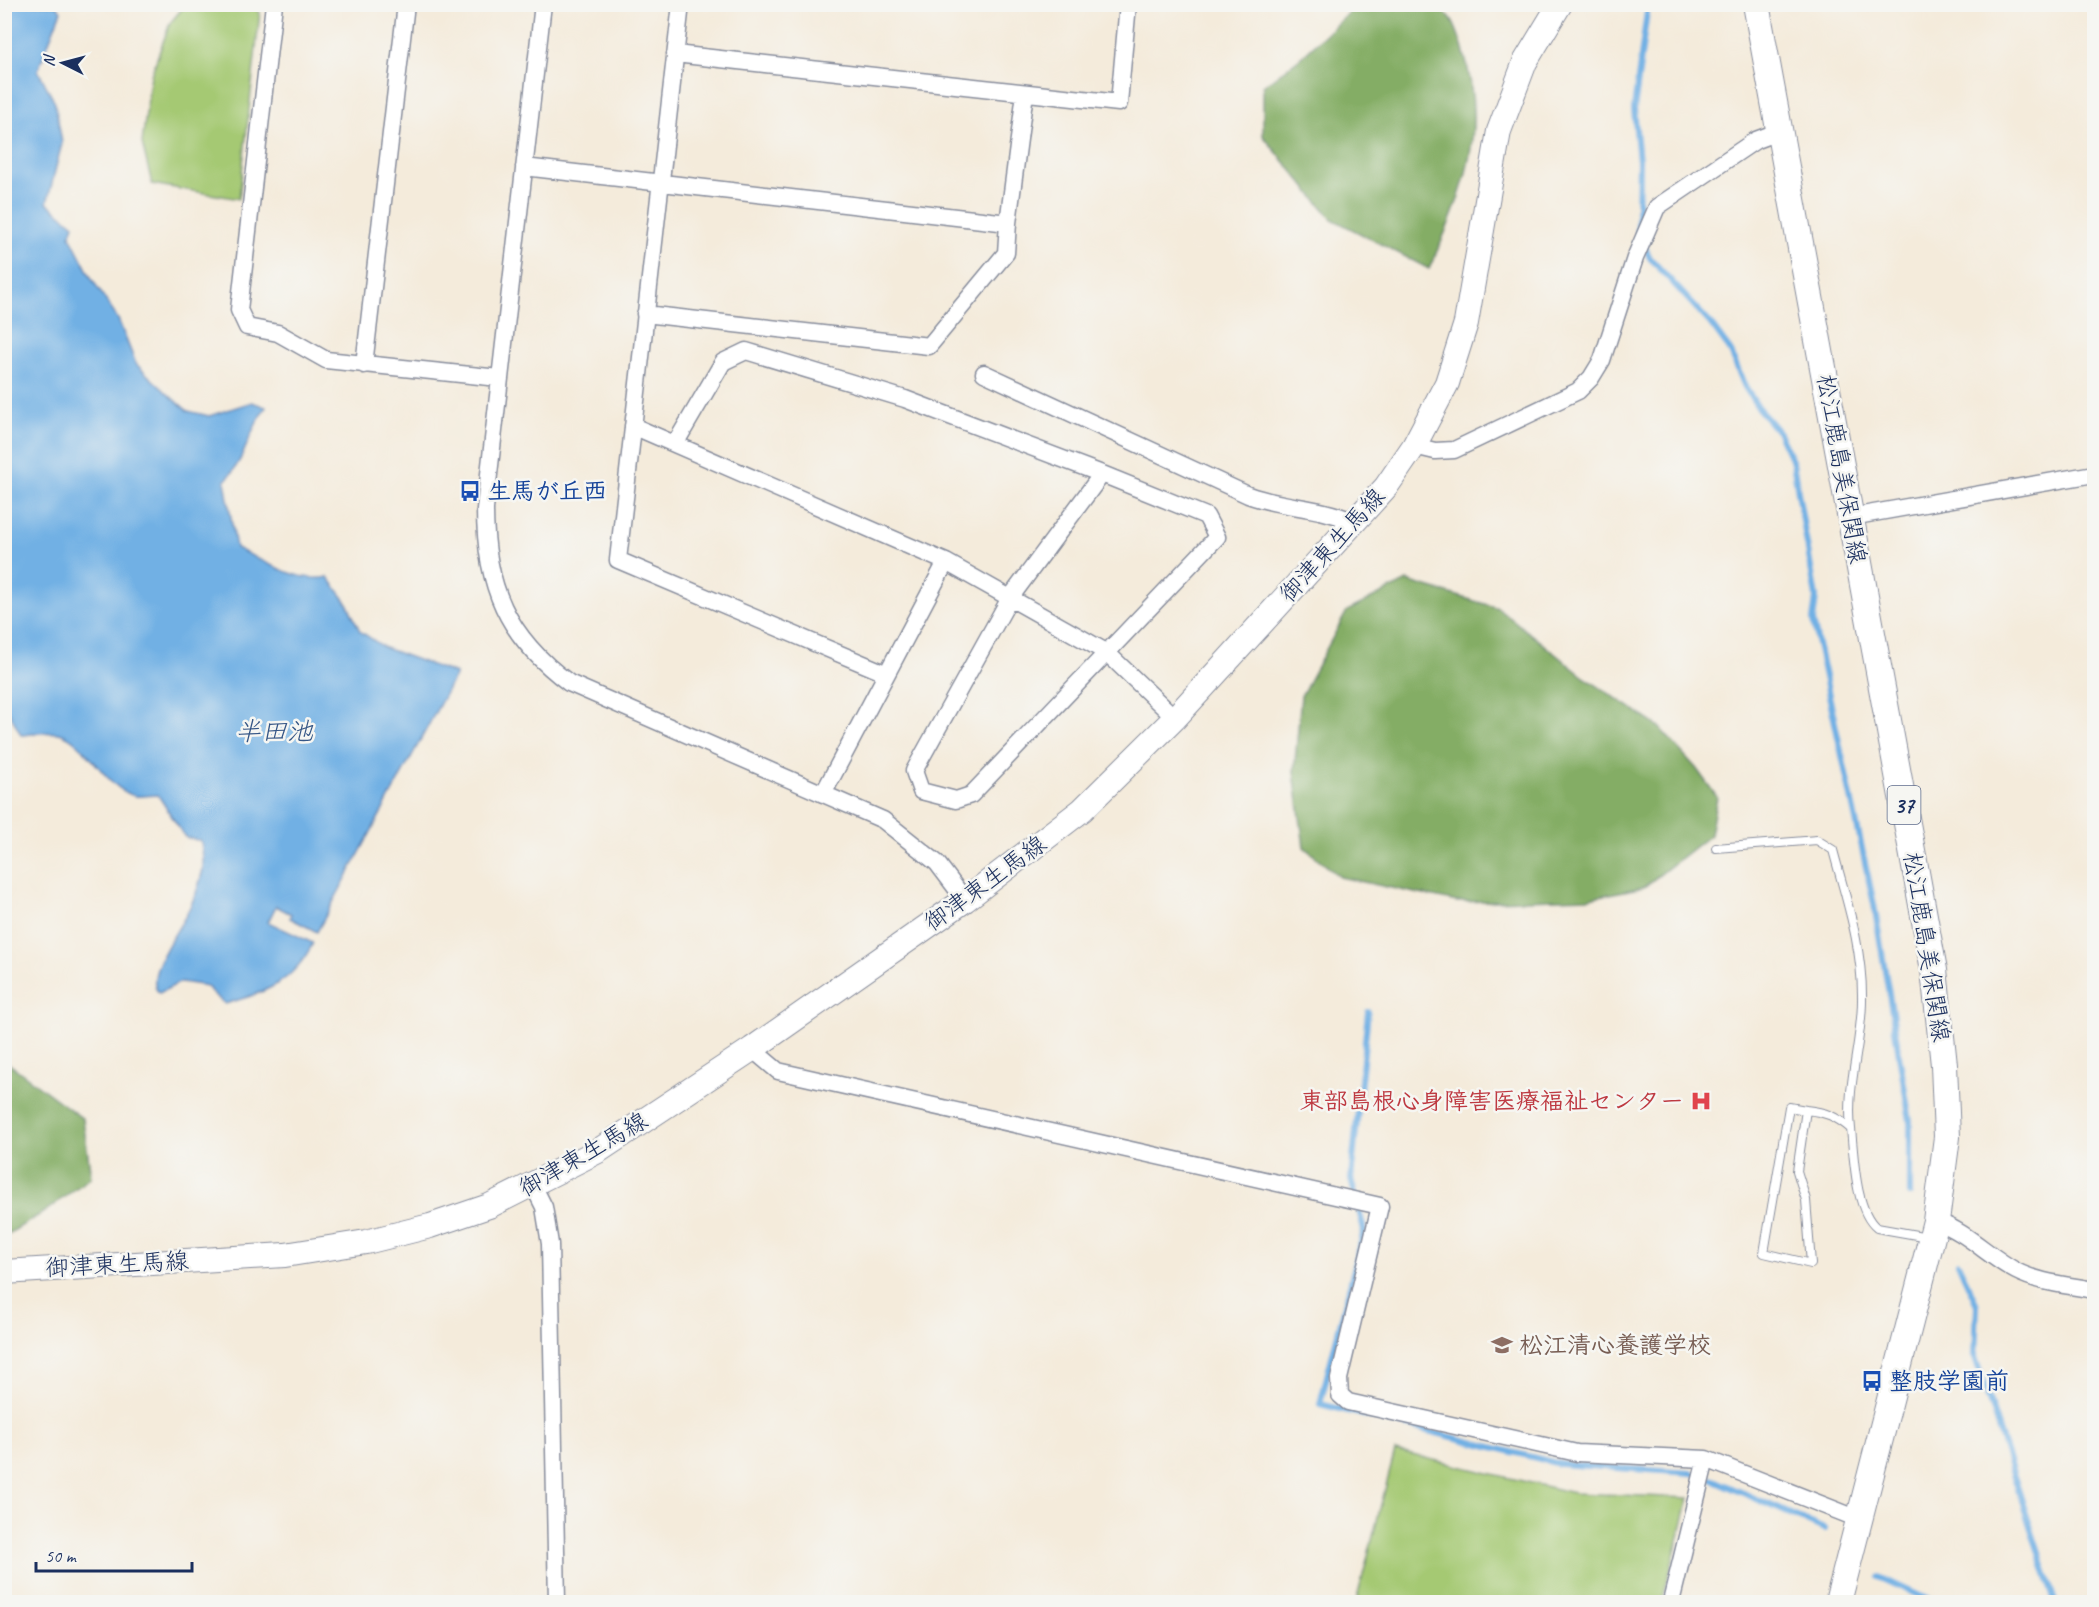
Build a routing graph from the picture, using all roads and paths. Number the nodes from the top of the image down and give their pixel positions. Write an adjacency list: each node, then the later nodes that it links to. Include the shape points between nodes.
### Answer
1 (274, 4): 15 (street, via 239,310 247,327 278,333 326,360)
2 (406, 4): 15 (street)
3 (543, 4): 11 (street)
4 (681, 4): 8 (street)
5 (1128, 4): 9 (street, via 1119,103)
6 (1560, 4): 20 (main road, 御津東生馬線, via 1525,62 1499,131 1466,322 1447,383)
7 (1756, 4): 10 (main road, 松江鹿島美保関線 / 37)
8 (675, 54): 9 (street); 12 (street)
9 (1025, 93): 13 (street)
10 (1780, 131): 20 (street, via 1756,140 1657,207 1635,258 1602,360 1578,391 1454,450); 23 (main road, 松江鹿島美保関線 / 37)
11 (524, 167): 12 (street); 17 (street)
12 (660, 183): 13 (street); 14 (street)
13 (1008, 223): 14 (street, via 1006,253 929,346)
14 (645, 314): 18 (street)
15 (364, 365): 17 (street)
16 (984, 373): 24 (street, via 1248,495 1289,507 1317,508)
17 (499, 378): 30 (street, via 485,509 485,545 497,594 517,632 542,663 569,683)
18 (633, 426): 19 (street); 28 (street, via 618,560)
19 (675, 444): 21 (street, via 723,362 746,351 905,399); 25 (street)
20 (1414, 446): 24 (main road, 御津東生馬線, via 1386,487)
21 (1102, 474): 26 (street); 27 (street, via 1206,516 1217,537)
22 (2094, 474): 23 (street)
23 (1851, 517): 37 (main road, 松江鹿島美保関線 / 37, via 1934,970 1947,1137)
24 (1352, 521): 29 (main road, 御津東生馬線)
25 (946, 562): 26 (street); 28 (street)
26 (1010, 598): 27 (street); 27 (street, via 914,771 921,791 956,800 971,795)
27 (1106, 652): 29 (street)
28 (885, 673): 30 (street)
29 (1174, 718): 32 (main road, 御津東生馬線, via 1082,810)
30 (823, 794): 32 (street, via 883,820 937,863)
31 (1716, 848): 35 (lane, via 1817,840 1833,850 1859,948 1862,978 1850,1094)
32 (965, 900): 33 (main road, 御津東生馬線)
33 (752, 1048): 36 (main road, 御津東生馬線, via 598,1151); 40 (street, via 778,1071 1380,1206 1339,1379 1340,1395 1348,1402 1577,1453)
34 (1806, 1110): 34 (lane, via 1797,1172 1806,1200 1811,1264 1764,1253 1789,1107); 35 (lane, via 1826,1113)
35 (1851, 1129): 37 (lane, via 1861,1201 1870,1223 1887,1230)
36 (533, 1185): 38 (main road, 御津東生馬線, via 489,1206 366,1242 285,1255); 42 (street, via 544,1207 550,1244)
37 (1934, 1229): 39 (street, via 1954,1228 2017,1271); 41 (main road, 松江鹿島美保関線 / 37)
38 (4, 1272)
39 (2094, 1290)
40 (1704, 1470): 41 (street); 43 (street)
41 (1861, 1520): 44 (main road, 松江鹿島美保関線 / 37)
42 (557, 1602)
43 (1671, 1602)
44 (1838, 1602)

